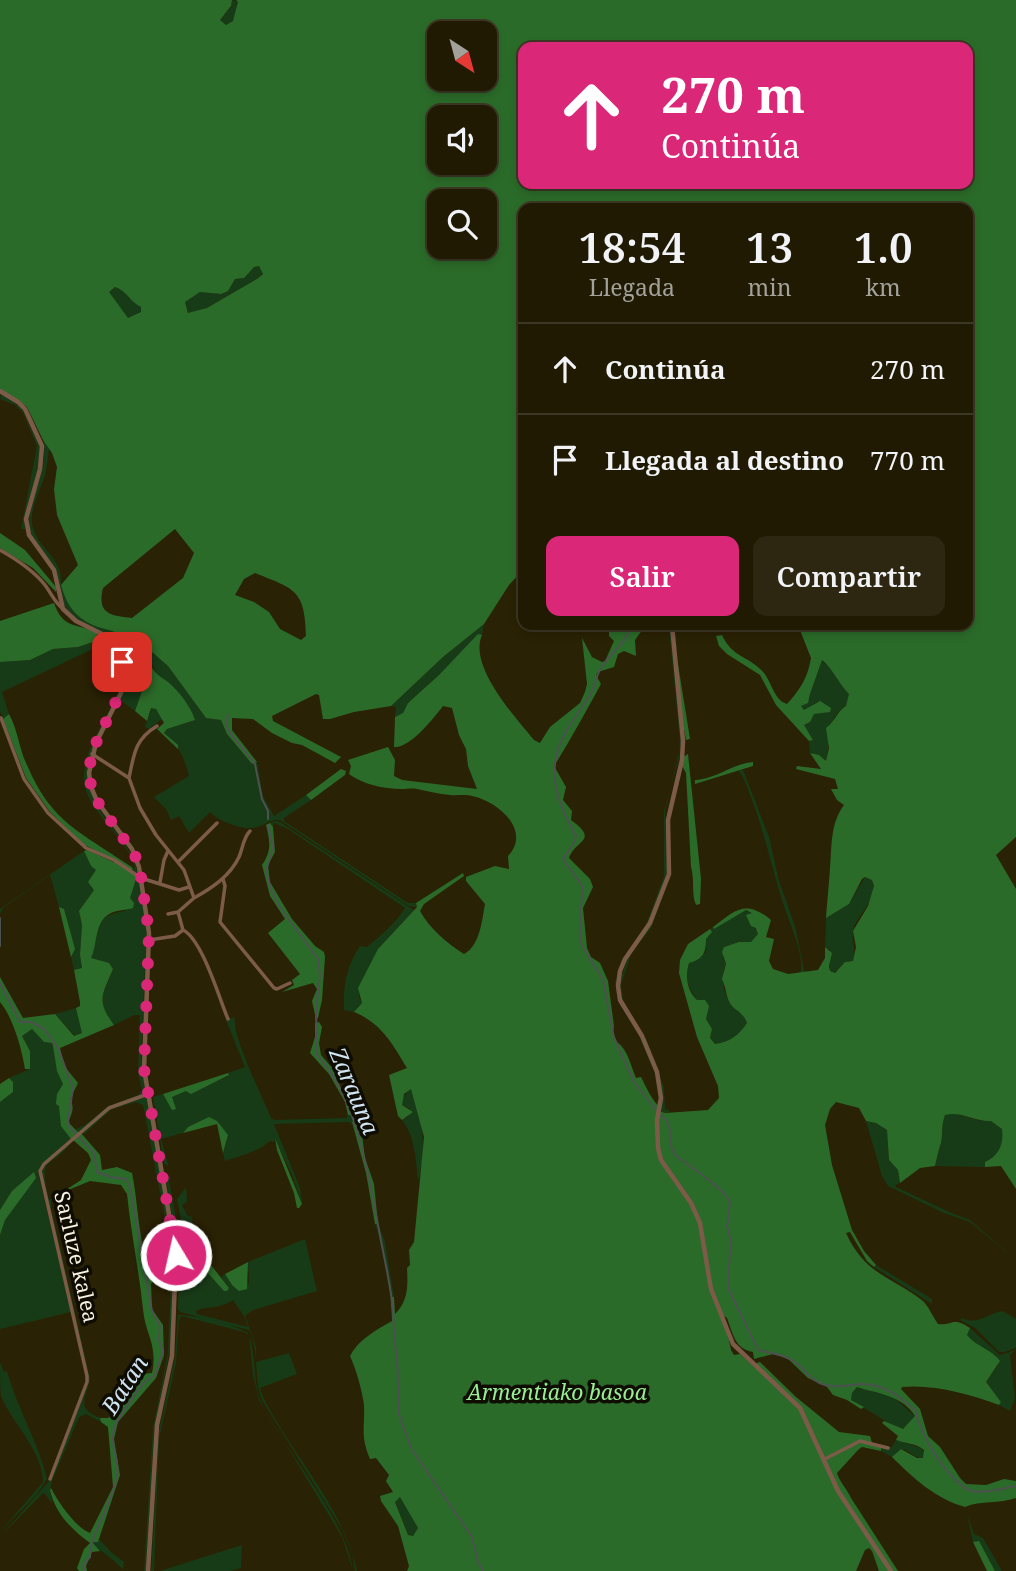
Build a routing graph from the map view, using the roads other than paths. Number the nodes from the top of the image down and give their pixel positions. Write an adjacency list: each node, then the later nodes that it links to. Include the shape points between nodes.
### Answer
1 (0, 391): 3 (street, via 25,409 41,440 42,457 26,525 31,540 54,570)
2 (0, 551): 3 (street, via 29,570)
3 (63, 609): 7 (street, via 110,638 124,666 121,693)
4 (672, 630): 28 (street, via 683,741 668,820 669,874 650,923 620,971 620,1000 657,1072 661,1160 700,1223 711,1289 729,1335 742,1354 800,1408)
5 (1, 718): 13 (street, via 24,779 48,813 86,848)
6 (158, 726): 8 (street, via 135,747)
7 (92, 754): 8 (street); 13 (street, via 93,794 132,849)
8 (129, 778): 11 (street, via 140,808)
9 (217, 823): 12 (street)
10 (250, 831): 14 (street)
11 (168, 851): 12 (street); 15 (street)
12 (178, 862): 16 (street)
13 (141, 877): 15 (street); 21 (street)
14 (223, 879): 17 (street); 24 (street, via 220,922 274,988)
15 (160, 882): 16 (street, via 179,890)
16 (189, 887): 17 (street)
17 (194, 898): 18 (street)
18 (178, 912): 19 (street); 22 (street)
19 (168, 914)
20 (155, 917): 21 (street)
21 (148, 918): 23 (street)
22 (183, 930): 23 (street); 25 (street, via 198,946)
23 (149, 940): 26 (street, via 143,1051)
24 (290, 983)
25 (228, 1020)
26 (148, 1094): 29 (street, Sarluze kalea, via 109,1108 40,1171 87,1376); 30 (street, via 173,1232 176,1282 172,1356 156,1438)
27 (888, 1448): 28 (street, via 860,1441)
28 (823, 1460): 31 (street)
29 (50, 1479)
30 (148, 1571)
31 (891, 1571)

